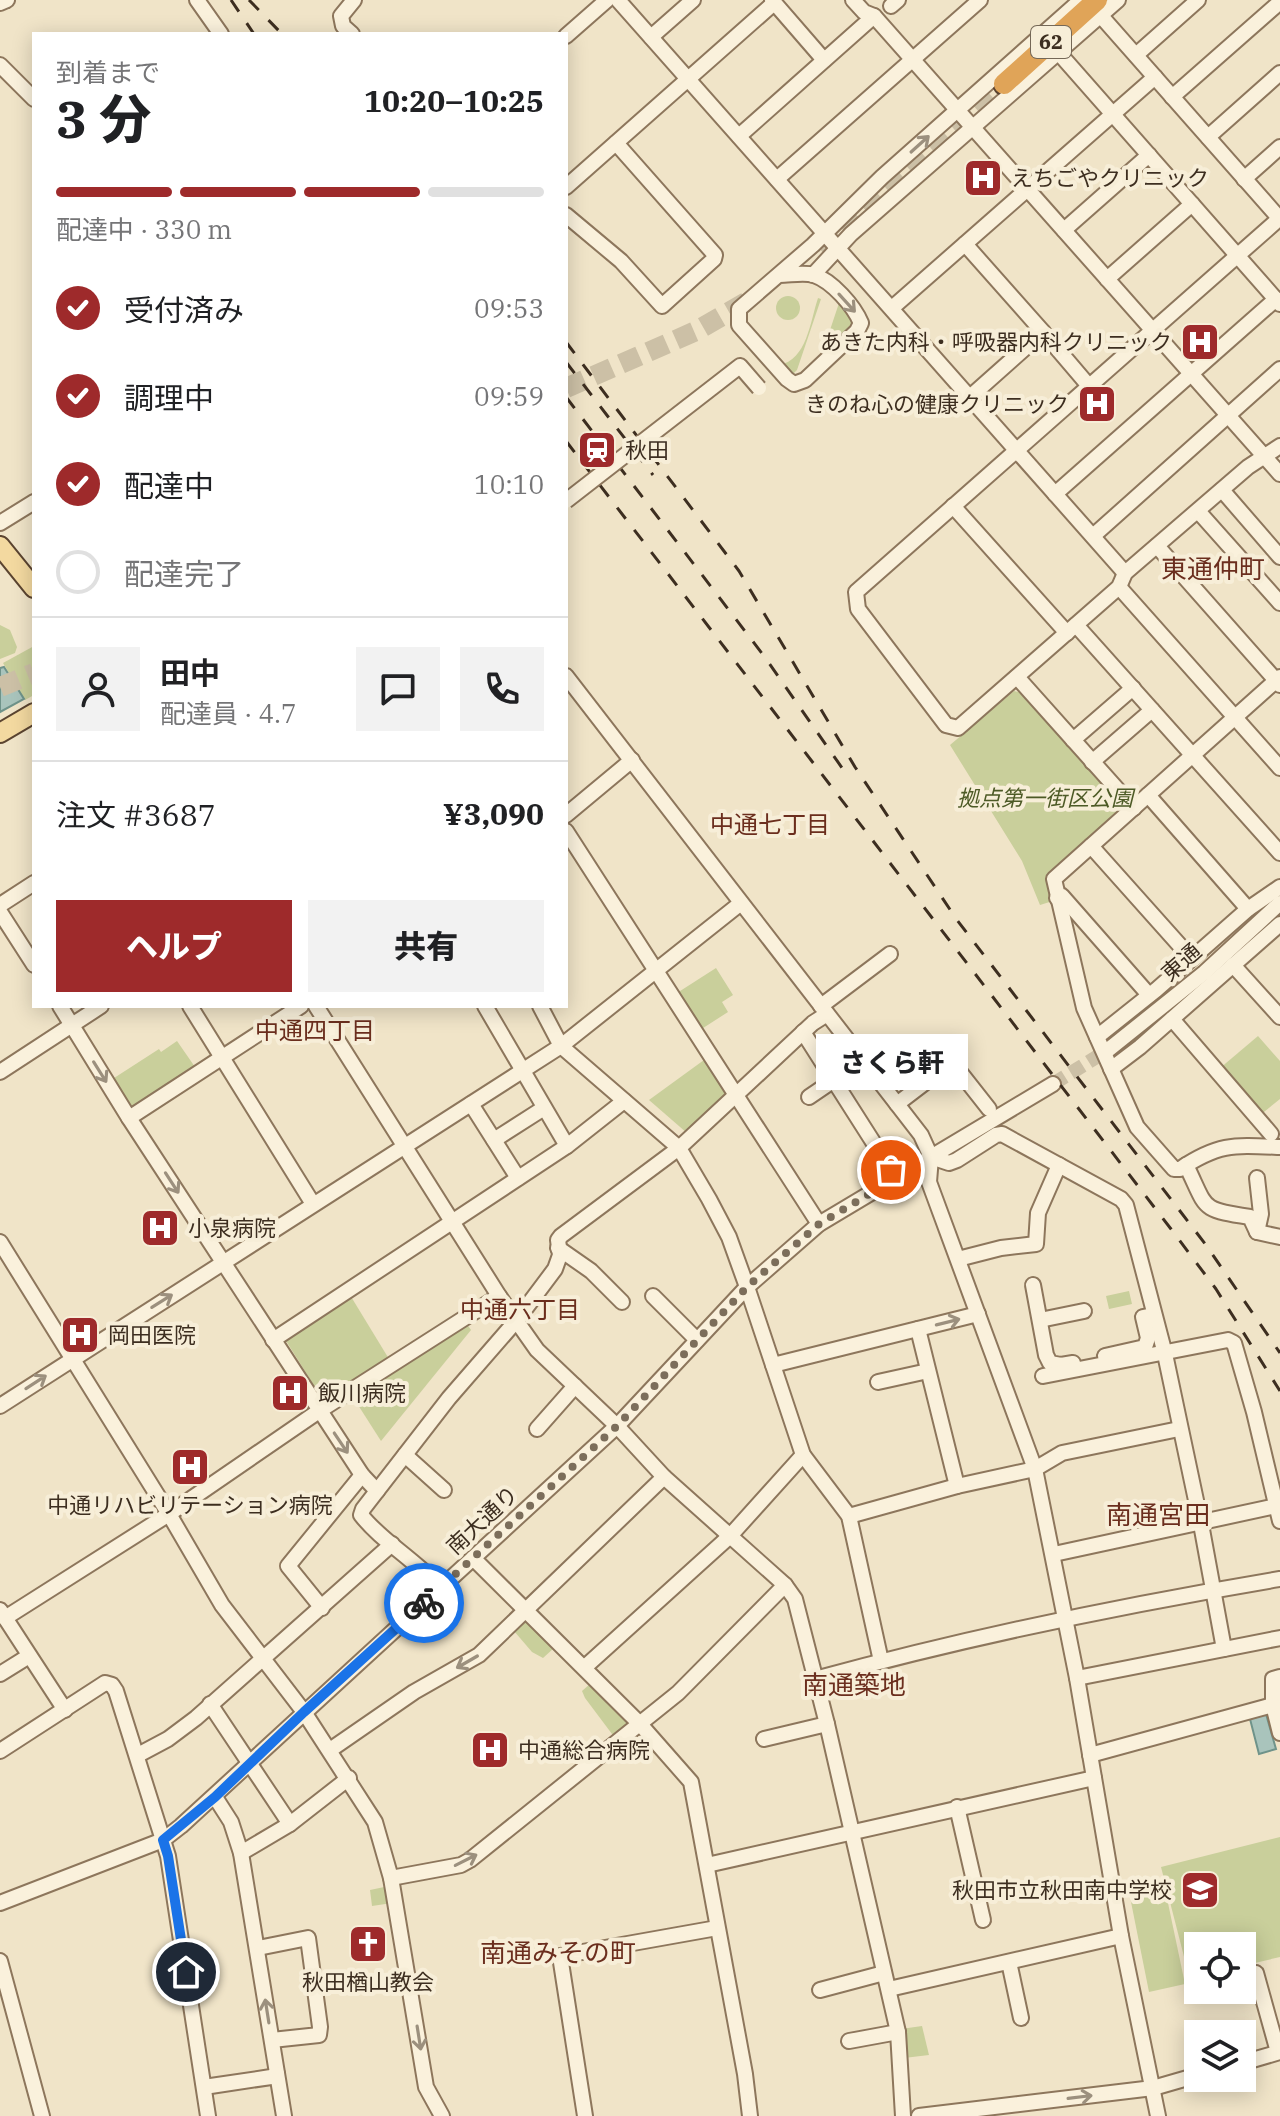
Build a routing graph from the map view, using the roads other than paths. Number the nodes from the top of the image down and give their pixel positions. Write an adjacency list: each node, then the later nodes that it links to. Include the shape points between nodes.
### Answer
1 (7, 0): 15 (street)
2 (197, 0): 18 (street)
3 (354, 0): 19 (street, via 341,16)
4 (607, 0): 20 (street)
5 (618, 0): 21 (street)
6 (693, 0): 21 (street)
7 (853, 0): 17 (street)
8 (869, 0): 17 (street)
9 (980, 0): 25 (street)
10 (1081, 0): 33 (street)
11 (1118, 0): 16 (street)
12 (1198, 0): 23 (street)
13 (773, 1): 24 (street); 29 (street)
14 (1280, 2): 32 (street)
15 (0, 3)
16 (1099, 8): 22 (street); 23 (street); 30 (highway, 62)
17 (874, 16): 24 (street); 25 (street)
18 (217, 32)
19 (350, 32)
20 (568, 34)
21 (651, 37): 29 (street)
22 (1058, 52): 34 (street); 35 (street)
23 (1136, 55): 28 (street)
24 (824, 60): 36 (street)
25 (912, 60): 33 (street); 41 (street)
26 (0, 65): 31 (street)
27 (1280, 73): 37 (street)
28 (1155, 77): 32 (street); 34 (street)
29 (688, 79): 36 (street); 38 (street)
30 (1004, 84)
31 (32, 97)
32 (1172, 97): 37 (street)
33 (958, 110): 35 (street); 49 (street, one-way to 33)
34 (1113, 114): 40 (street); 44 (street)
35 (972, 126): 44 (street); 51 (street)
36 (739, 136): 41 (street)
37 (1208, 137): 42 (street)
38 (616, 143): 43 (street); 46 (street, via 714,259 662,306 621,261)
39 (1280, 147): 42 (street)
40 (1149, 155): 45 (street); 48 (street)
41 (777, 179): 49 (street)
42 (1244, 179): 47 (street)
43 (568, 185)
44 (1027, 188): 48 (street); 50 (street)
45 (1192, 204): 52 (street); 55 (street)
46 (568, 217)
47 (1280, 218): 52 (street)
48 (1064, 230): 55 (street)
49 (826, 233): 51 (street); 53 (street)
50 (965, 244): 57 (street); 59 (street)
51 (838, 246): 54 (street); 57 (street)
52 (1237, 255): 56 (street); 58 (street)
53 (780, 275): 54 (street); 54 (street, one-way to 53, via 832,287 861,323 805,380 794,384 739,325 739,309)
54 (813, 275)
55 (1107, 279): 58 (street)
56 (1278, 301): 61 (street)
57 (892, 308): 64 (street)
58 (1152, 330): 61 (street); 62 (street)
59 (1043, 332): 62 (street); 64 (street)
60 (1280, 369): 65 (street)
61 (1192, 373): 65 (street); 71 (street)
62 (1089, 386): 67 (street)
63 (759, 388): 72 (street, bridge, via 740,366)
64 (970, 397): 67 (street)
65 (1229, 415): 68 (street); 77 (street)
66 (1280, 446): 68 (street)
67 (1016, 450): 71 (street); 74 (street)
68 (1265, 458): 69 (street); 70 (street)
69 (1280, 474)
70 (1222, 490): 75 (street); 80 (street)
71 (1055, 494): 77 (street)
72 (568, 499)
73 (32, 503): 76 (street)
74 (953, 506): 85 (street); 86 (street, via 856,592 858,609 946,725 958,728)
75 (1198, 511): 78 (street); 84 (street)
76 (0, 523)
77 (1093, 536): 81 (street)
78 (1157, 546): 81 (street); 88 (street)
79 (3, 557): 82 (main road)
80 (1280, 557)
81 (1125, 573): 83 (street)
82 (32, 586)
83 (1119, 587): 85 (street); 92 (street)
84 (1280, 603)
85 (1072, 629): 86 (street); 89 (street)
86 (1017, 677): 94 (street)
87 (568, 679): 96 (street)
88 (1279, 681): 92 (street)
89 (1133, 688): 90 (street); 94 (street)
90 (1152, 710): 95 (street); 97 (street)
91 (32, 714): 93 (main road)
92 (1235, 717): 95 (street); 98 (street)
93 (0, 733)
94 (1073, 740): 97 (street)
95 (1194, 754): 99 (street); 104 (street)
96 (632, 760): 101 (street); 108 (street)
97 (1092, 762): 100 (street)
98 (1280, 768)
99 (1148, 795): 100 (street); 111 (street)
100 (1134, 808): 103 (street)
101 (568, 813)
102 (568, 834): 118 (street)
103 (1091, 846): 107 (street, via 1054,879); 115 (street)
104 (1280, 853)
105 (32, 884): 110 (street)
106 (1280, 887): 111 (street)
107 (1057, 898): 119 (street, via 1062,896); 132 (street, via 1084,1008)
108 (741, 903): 118 (street); 127 (street)
109 (1280, 903): 134 (street, 東通)
110 (0, 905)
111 (1248, 909): 115 (street)
112 (0, 912): 116 (street)
113 (1278, 929): 117 (street)
114 (890, 954): 127 (street)
115 (1191, 958): 119 (street)
116 (32, 962)
117 (1233, 965): 128 (street); 129 (street)
118 (655, 971): 133 (street); 141 (street)
119 (1149, 995): 132 (street)
120 (61, 1008): 130 (street)
121 (98, 1008): 130 (street)
122 (191, 1008): 135 (street)
123 (298, 1008): 135 (street)
124 (317, 1008): 151 (street)
125 (491, 1008): 138 (street)
126 (541, 1008): 133 (street)
127 (824, 1010): 131 (street); 145 (street)
128 (1280, 1017)
129 (1172, 1019): 137 (street); 149 (street)
130 (72, 1025): 136 (street); 148 (street, one-way to 148)
131 (803, 1032): 139 (street); 141 (street)
132 (1097, 1037): 137 (street)
133 (561, 1046): 138 (street); 143 (street)
134 (1108, 1050)
135 (222, 1056): 148 (street); 160 (street)
136 (1, 1069)
137 (1111, 1069): 156 (street, via 1137,1127 1174,1169)
138 (523, 1072): 144 (street); 146 (street)
139 (834, 1080): 142 (street); 158 (street)
140 (1053, 1084): 154 (street)
141 (735, 1094): 153 (street); 162 (street)
142 (809, 1097)
143 (624, 1101): 152 (street); 153 (street)
144 (471, 1104): 150 (street); 151 (street)
145 (897, 1104): 147 (street, via 952,1062); 154 (street)
146 (544, 1108): 150 (street); 152 (street)
147 (989, 1109)
148 (129, 1118): 168 (street, one-way to 168)
149 (1275, 1138): 156 (street, via 1228,1145)
150 (494, 1140): 157 (street)
151 (405, 1145): 160 (street); 161 (street)
152 (567, 1146): 157 (street)
153 (679, 1148): 166 (street, via 561,1236); 170 (street, via 729,1237)
154 (931, 1157): 155 (street, via 949,1163 1002,1134); 158 (street, 南大通り); 167 (street, via 929,1182)
155 (1059, 1165): 167 (street, via 1038,1213 1036,1244); 176 (street, via 1126,1205)
156 (1186, 1165): 163 (street, via 1207,1207 1250,1217)
157 (518, 1178): 161 (street)
158 (896, 1178): 162 (street, 南大通り)
159 (1257, 1178): 163 (street)
160 (313, 1204): 168 (street)
161 (453, 1220): 171 (street); 180 (street)
162 (819, 1224): 170 (street, 南大通り)
163 (1257, 1232): 164 (street)
164 (1279, 1235)
165 (0, 1242): 183 (street)
166 (558, 1248): 173 (street); 178 (street, via 555,1269)
167 (958, 1259): 175 (street)
168 (224, 1263): 180 (street); 183 (street, one-way to 168)
169 (1033, 1285): 177 (street)
170 (747, 1287): 181 (street, 南大通り); 184 (street)
171 (499, 1296): 178 (street); 190 (street)
172 (653, 1296): 181 (street)
173 (622, 1302)
174 (1084, 1311): 177 (street)
175 (978, 1314): 179 (street, one-way to 175); 196 (street)
176 (1153, 1315): 177 (street, via 1143,1317 1145,1347 1061,1365 1050,1363 1046,1355); 182 (street)
177 (1040, 1320)
178 (516, 1321): 188 (street); 194 (street)
179 (918, 1329): 184 (street); 185 (street)
180 (273, 1340): 190 (street)
181 (697, 1340): 191 (street, 南大通り)
182 (1165, 1354): 186 (street); 193 (street); 203 (street, via 1234,1343)
183 (73, 1358): 189 (street, one-way to 183); 202 (street)
184 (773, 1365): 195 (street)
185 (928, 1371): 187 (street); 199 (street)
186 (1043, 1376)
187 (878, 1382)
188 (575, 1386): 191 (street); 192 (street)
189 (0, 1406)
190 (319, 1411): 197 (street, one-way to 197); 202 (street)
191 (617, 1426): 198 (street); 209 (street, 南大通り)
192 (537, 1429)
193 (1179, 1429): 196 (street, via 1062,1453); 205 (street)
194 (405, 1455): 200 (street); 201 (street)
195 (803, 1455): 204 (street); 206 (street)
196 (1035, 1469): 199 (street); 208 (street)
197 (362, 1475): 201 (street); 214 (street, via 288,1566)
198 (664, 1477): 206 (street); 215 (street)
199 (957, 1486): 204 (street)
200 (444, 1490)
201 (377, 1491): 207 (street, via 361,1515)
202 (169, 1514): 216 (street); 221 (street, via 222,1605)
203 (1278, 1514): 205 (street)
204 (849, 1516): 222 (street)
205 (1201, 1524): 208 (street); 213 (street)
206 (730, 1536): 211 (street); 223 (street)
207 (392, 1544): 212 (street); 214 (street)
208 (1054, 1554): 217 (street)
209 (473, 1558): 212 (street, 南大通り); 215 (street)
210 (1280, 1579): 213 (street)
211 (785, 1585): 227 (street, via 795,1599); 232 (street)
212 (440, 1589): 231 (street, 南大通り)
213 (1213, 1590): 217 (street); 219 (street)
214 (322, 1608): 221 (street)
215 (526, 1612): 223 (street); 236 (street, one-way to 236, via 479,1655)
216 (2, 1614): 220 (street)
217 (1065, 1619): 222 (street); 226 (street)
218 (1280, 1638): 219 (street)
219 (1224, 1649): 226 (street)
220 (29, 1656): 224 (street); 230 (street)
221 (263, 1661): 228 (street); 231 (street)
222 (881, 1661): 227 (street)
223 (585, 1667): 232 (street)
224 (0, 1674)
225 (1280, 1677): 229 (street, via 1273,1679)
226 (1077, 1678): 239 (street)
227 (815, 1679): 233 (street)
228 (210, 1704): 238 (street, via 168,1739); 240 (street)
229 (1273, 1705): 234 (street); 239 (street)
230 (65, 1710): 237 (street); 238 (street, via 105,1683 112,1685)
231 (304, 1712): 236 (street); 240 (street, 南大通り)
232 (640, 1724): 249 (street, via 691,1782); 250 (street, one-way to 232, via 470,1860)
233 (827, 1724): 235 (street); 246 (street)
234 (1280, 1733)
235 (764, 1739)
236 (330, 1750): 241 (street)
237 (0, 1751)
238 (138, 1755): 247 (street)
239 (1090, 1755): 242 (street)
240 (251, 1762): 243 (street, 南大通り); 245 (street)
241 (349, 1778): 245 (street); 250 (street, via 375,1822)
242 (1094, 1778): 244 (street); 254 (street)
243 (215, 1797): 247 (street, 南大通り); 248 (street)
244 (957, 1807): 246 (street); 252 (street)
245 (290, 1824): 248 (street)
246 (851, 1834): 249 (street); 258 (street)
247 (163, 1840): 251 (street, 南大通り); 270 (street)
248 (241, 1853): 255 (street)
249 (707, 1865): 253 (street)
250 (391, 1878): 275 (street, one-way to 275, via 426,2087)
251 (0, 1903)
252 (983, 1920)
253 (717, 1928): 276 (street, via 560,1956); 277 (street)
254 (1121, 1936): 256 (street); 271 (street)
255 (258, 1948): 264 (street, one-way to 255); 264 (street, via 308,1938 319,2035)
256 (1009, 1962): 260 (street); 262 (street)
257 (0, 1963): 272 (street)
258 (884, 1973): 260 (street); 261 (street)
259 (1256, 1973): 266 (street)
260 (889, 1989): 263 (street)
261 (820, 1990)
262 (1021, 2018)
263 (898, 2032): 265 (street); 278 (street)
264 (272, 2040): 268 (street)
265 (849, 2041)
266 (1279, 2052): 267 (street)
267 (1256, 2059)
268 (277, 2074): 270 (street); 274 (street)
269 (1184, 2079): 271 (street)
270 (204, 2087): 273 (street)
271 (1153, 2088): 279 (street, one-way to 271); 280 (street)
272 (42, 2116)
273 (208, 2116)
274 (284, 2116)
275 (442, 2116)
276 (585, 2116)
277 (750, 2116)
278 (903, 2116)
279 (919, 2116)
280 (1158, 2116)

